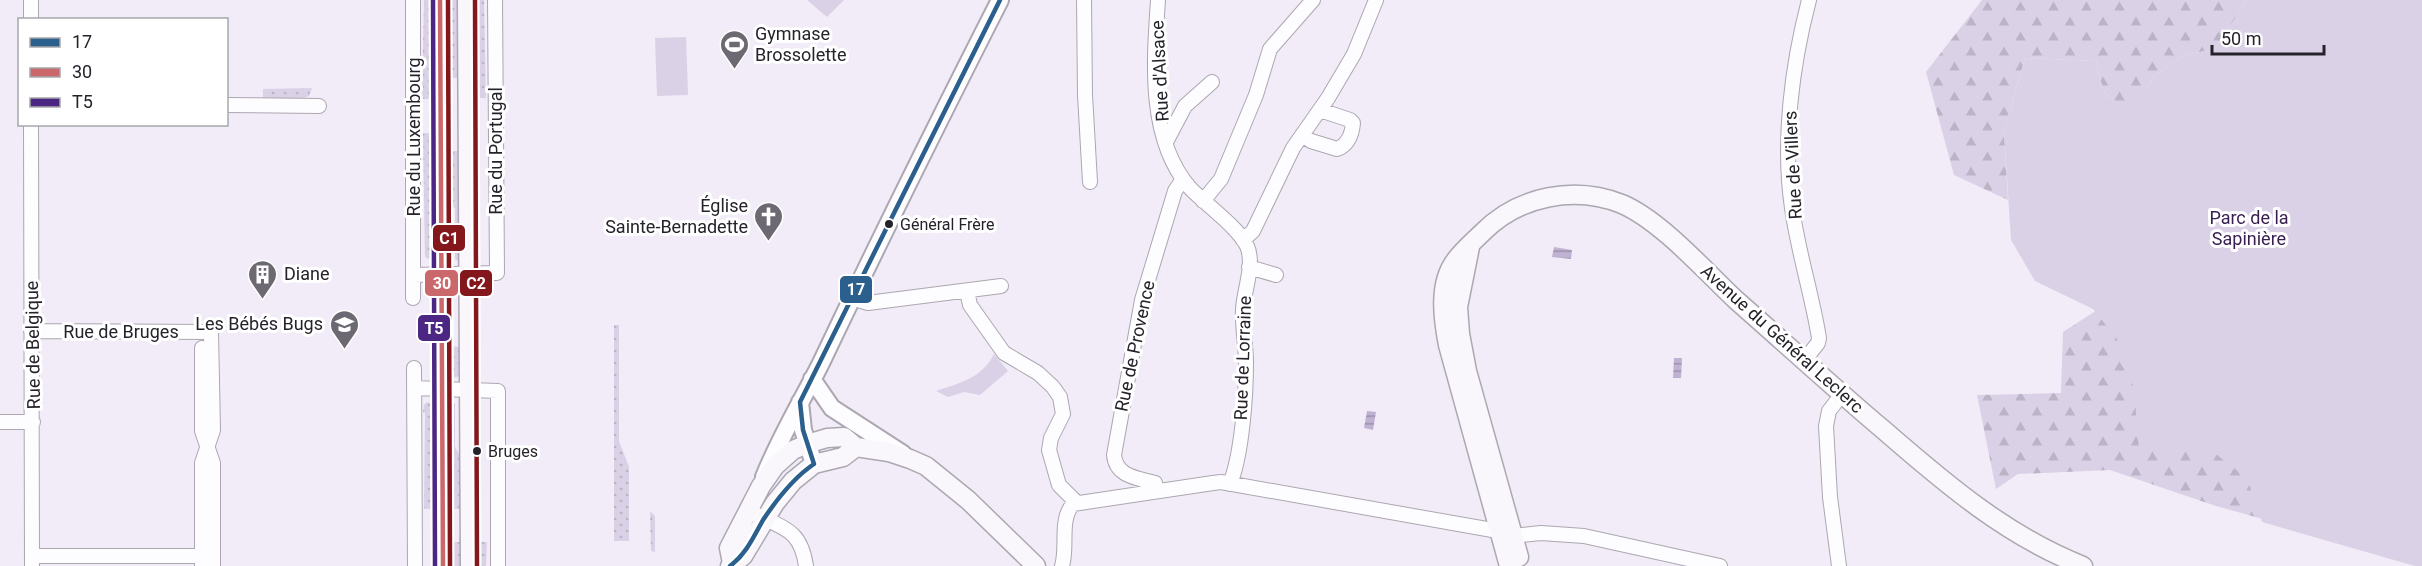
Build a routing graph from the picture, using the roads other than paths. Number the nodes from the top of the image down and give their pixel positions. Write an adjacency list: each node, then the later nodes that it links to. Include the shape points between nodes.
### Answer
1 (31, 0): 12 (street)
2 (413, 0): 25 (street, Rue du Luxembourg)
3 (440, 0): 27 (main road)
4 (467, 0): 26 (main road)
5 (495, 0): 26 (street, Rue du Portugal, via 497,273)
6 (1000, 0): 32 (street)
7 (1084, 0): 21 (street)
8 (1158, 0): 19 (street, Rue d'Alsace, via 1157,98)
9 (1313, 0): 22 (street, via 1270,50 1221,179)
10 (1376, 0): 16 (street, via 1354,54)
11 (1809, 0): 34 (street, Rue de Villers, via 1794,66 1789,131 1791,207 1819,338)
12 (31, 18)
13 (1212, 81): 19 (street, Rue d'Alsace, via 1185,106)
14 (228, 105): 15 (street)
15 (320, 106)
16 (1320, 110): 18 (street); 18 (street, via 1353,123 1345,145 1337,149)
17 (31, 126): 33 (street, Rue de Belgique)
18 (1302, 135): 23 (street, via 1253,231)
19 (1166, 142): 20 (street, Rue d'Alsace)
20 (1183, 179): 22 (street, Rue d'Alsace); 50 (street, Rue de Provence, via 1175,191 1142,300 1114,455 1118,468 1126,475 1155,483)
21 (1090, 182)
22 (1203, 201): 23 (street, Rue d'Alsace)
23 (1243, 240): 24 (street, Rue de Lorraine, via 1249,253)
24 (1249, 267): 28 (street, Rue de Lorraine); 48 (street, Rue de Lorraine, via 1243,306 1246,362 1238,464)
25 (413, 274): 27 (street); 31 (street, Rue du Luxembourg)
26 (468, 274): 27 (street); 39 (main road)
27 (442, 275): 38 (main road)
28 (1276, 275)
29 (1001, 286): 30 (street)
30 (967, 291): 32 (street, via 868,303); 51 (street, via 970,305 1004,353 1038,373 1060,397 1063,414 1049,450 1059,486)
31 (413, 298)
32 (851, 298): 36 (street)
33 (31, 331): 43 (street, Rue de Belgique); 56 (street, Rue de Bruges, via 206,332 201,430 213,463)
34 (1804, 361): 40 (main road, Avenue du Général Leclerc); 54 (main road, Avenue du Général Leclerc, via 1649,220 1612,201 1572,194 1543,198 1512,210 1470,247 1458,307 1467,371)
35 (414, 368): 37 (street)
36 (812, 380): 41 (street); 46 (street, via 832,408)
37 (414, 388): 38 (street); 58 (street)
38 (442, 389): 39 (street); 59 (main road)
39 (469, 390): 60 (main road); 61 (street, via 498,392)
40 (1842, 394): 68 (street, via 1829,411 1826,426); 69 (main road, Avenue du Général Leclerc, via 1979,510 2039,547)
41 (800, 402): 44 (street); 49 (street, via 778,442)
42 (0, 422): 43 (street)
43 (33, 422): 55 (street, Rue de Belgique)
44 (807, 444): 45 (main road, via 844,437); 47 (street); 49 (main road, via 782,459)
45 (856, 447): 46 (main road); 47 (main road, via 843,457)
46 (910, 459): 63 (main road, via 968,500)
47 (814, 464): 53 (main road, via 793,481)
48 (1230, 484): 50 (street); 54 (street)
49 (761, 486): 52 (main road)
50 (1157, 491): 51 (street)
51 (1076, 502): 64 (street, via 1066,519)
52 (748, 511): 53 (street); 57 (main road, via 729,548)
53 (765, 519): 57 (main road, via 743,556); 62 (street, via 797,537)
54 (1505, 534): 65 (main road, Avenue du Général Leclerc); 66 (main road, Avenue du Général Leclerc); 67 (street, via 1584,536)
55 (32, 561): 56 (street)
56 (207, 561)
57 (731, 565)
58 (415, 566)
59 (442, 566)
60 (470, 566)
61 (498, 566)
62 (806, 566)
63 (1036, 566)
64 (1062, 566)
65 (1509, 566)
66 (1521, 566)
67 (1720, 566)
68 (1839, 566)
69 (2083, 566)

